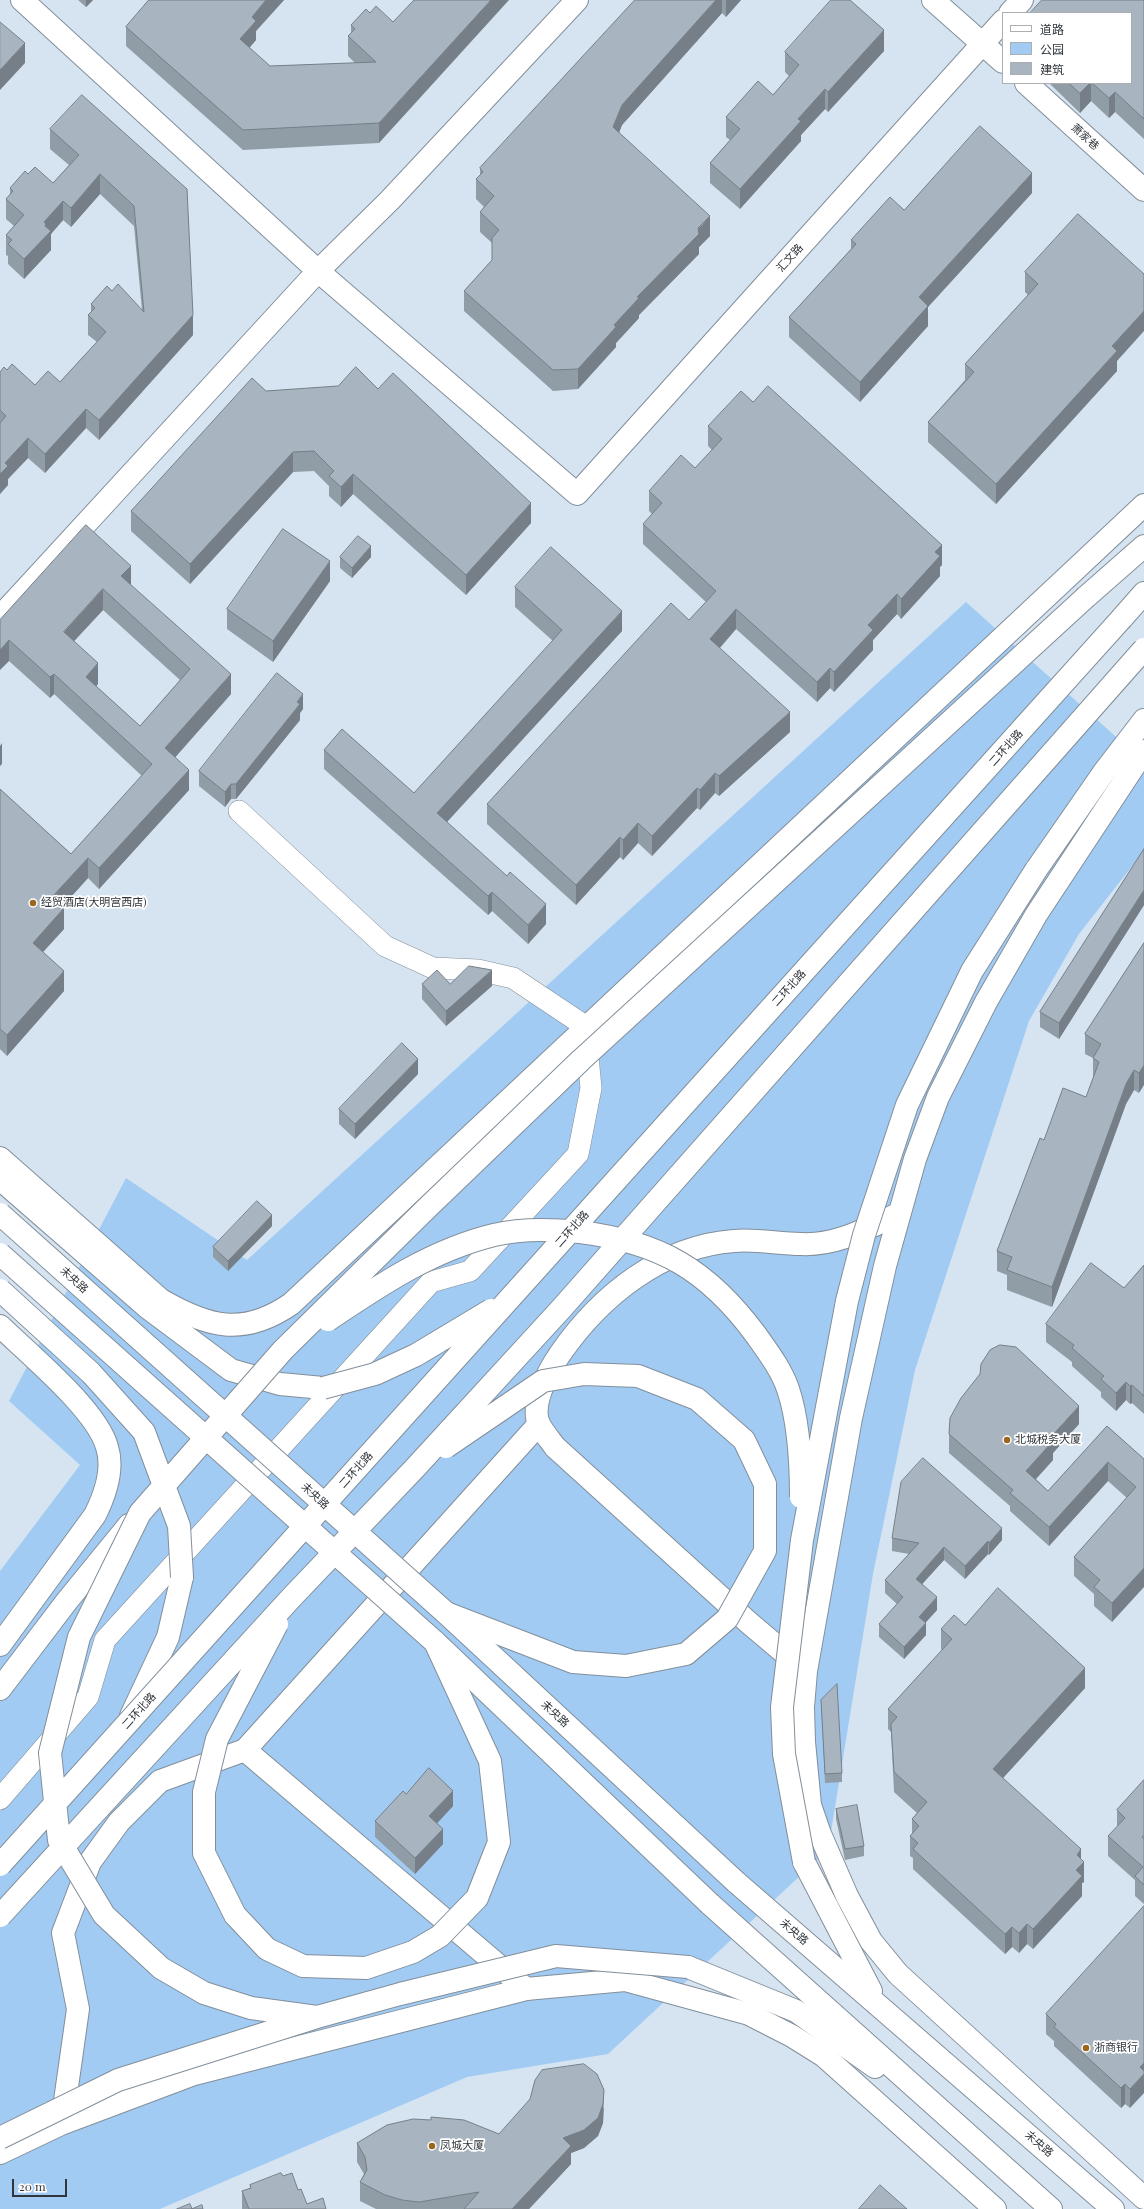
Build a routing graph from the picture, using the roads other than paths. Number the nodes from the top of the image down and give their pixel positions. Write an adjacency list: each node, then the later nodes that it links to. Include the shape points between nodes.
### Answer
1 (22, 0): 11 (main road)
2 (577, 0): 11 (main road, via 390,200)
3 (933, 0): 7 (main road)
4 (1022, 0): 5 (main road)
5 (1011, 12)
6 (1002, 22): 7 (main road, 汇文路)
7 (982, 43): 8 (main road); 11 (main road, 汇文路, via 577,494)
8 (1002, 61)
9 (1027, 84): 10 (main road, 萧家巷)
10 (1144, 190)
11 (318, 271): 15 (main road)
12 (1144, 505): 20 (main road, via 718,905)
13 (1144, 546): 29 (main road, bridge, via 581,1060)
14 (1144, 593): 27 (main road, 二环北路, bridge)
15 (0, 617)
16 (1144, 649): 31 (main road, bridge, via 561,1309)
17 (1144, 720): 33 (main road, bridge, via 1104,772 1036,870 965,985 907,1106 864,1235 847,1301)
18 (1144, 751): 24 (main road, via 1036,915 986,1002 938,1097)
19 (239, 811): 20 (street, via 385,946 433,968 478,970 513,978)
20 (585, 1026): 21 (main road, via 291,1304 261,1320 224,1326 202,1320 161,1300); 42 (street, via 591,1088 578,1154 470,1271 431,1282 105,1640 88,1697)
21 (0, 1158)
22 (0, 1179): 27 (main road, bridge, via 148,1308 231,1370 280,1384 323,1388 375,1374 416,1355)
23 (0, 1214): 35 (main road, 未央路, bridge)
24 (898, 1214): 30 (main road, via 848,1237 802,1245 734,1241 705,1245 679,1253 656,1265 623,1285 572,1337 553,1364 542,1388 537,1411); 38 (main road, via 851,1418)
25 (0, 1254): 36 (main road, bridge)
26 (0, 1290): 40 (main road, bridge, via 91,1373 144,1432 179,1526 182,1577 168,1638)
27 (510, 1299): 40 (main road, 二环北路, bridge)
28 (0, 1326): 37 (main road, via 76,1399 95,1422 108,1448 105,1493 95,1515)
29 (283, 1350): 32 (main road, bridge); 33 (main road, bridge, via 373,1289 420,1262 454,1247 495,1234 532,1229 606,1236 664,1253 695,1272 736,1308 776,1363 788,1389 796,1424)
30 (539, 1424): 38 (main road, via 555,1447 748,1622); 41 (main road)
31 (415, 1468): 34 (main road, bridge); 35 (main road, bridge, via 543,1381 584,1374 638,1376 697,1399 744,1440 765,1484 766,1551 727,1619 686,1654 626,1666 573,1662)
32 (140, 1513): 39 (main road, bridge, via 66,1601); 47 (main road, bridge, via 79,1637 50,1752 59,1840 104,1915 160,1968 204,1993 251,2008)
33 (802, 1540): 46 (main road, bridge, via 782,1707 784,1754 804,1862)
34 (292, 1597): 36 (main road, bridge, via 217,1739 204,1792 204,1853 235,1915 267,1950 303,1966 366,1968 413,1952 440,1936 477,1898 498,1842 490,1761); 44 (main road, bridge)
35 (446, 1613): 46 (main road, 未央路, bridge, via 736,1882)
36 (435, 1642): 49 (main road, bridge, via 710,1904)
37 (0, 1645)
38 (806, 1671): 52 (main road, via 804,1742 810,1805 847,1896 872,1941 898,1974)
39 (0, 1690)
40 (127, 1725): 43 (main road, 二环北路, bridge)
41 (245, 1750): 45 (main road); 48 (main road, via 160,1781 119,1822 90,1862 63,1933 78,2009)
42 (0, 1799)
43 (0, 1865)
44 (0, 1916)
45 (526, 1989): 48 (main road, via 194,2074); 53 (main road, via 625,1980 749,2014 824,2056)
46 (876, 2001): 55 (main road, 未央路)
47 (317, 2017): 49 (main road, bridge, via 556,1956 688,1967 796,2011); 50 (main road, bridge, via 118,2080)
48 (61, 2124): 51 (main road)
49 (962, 2129): 54 (main road)
50 (0, 2138)
51 (0, 2153)
52 (1144, 2198)
53 (995, 2209)
54 (1051, 2209)
55 (1114, 2209)

